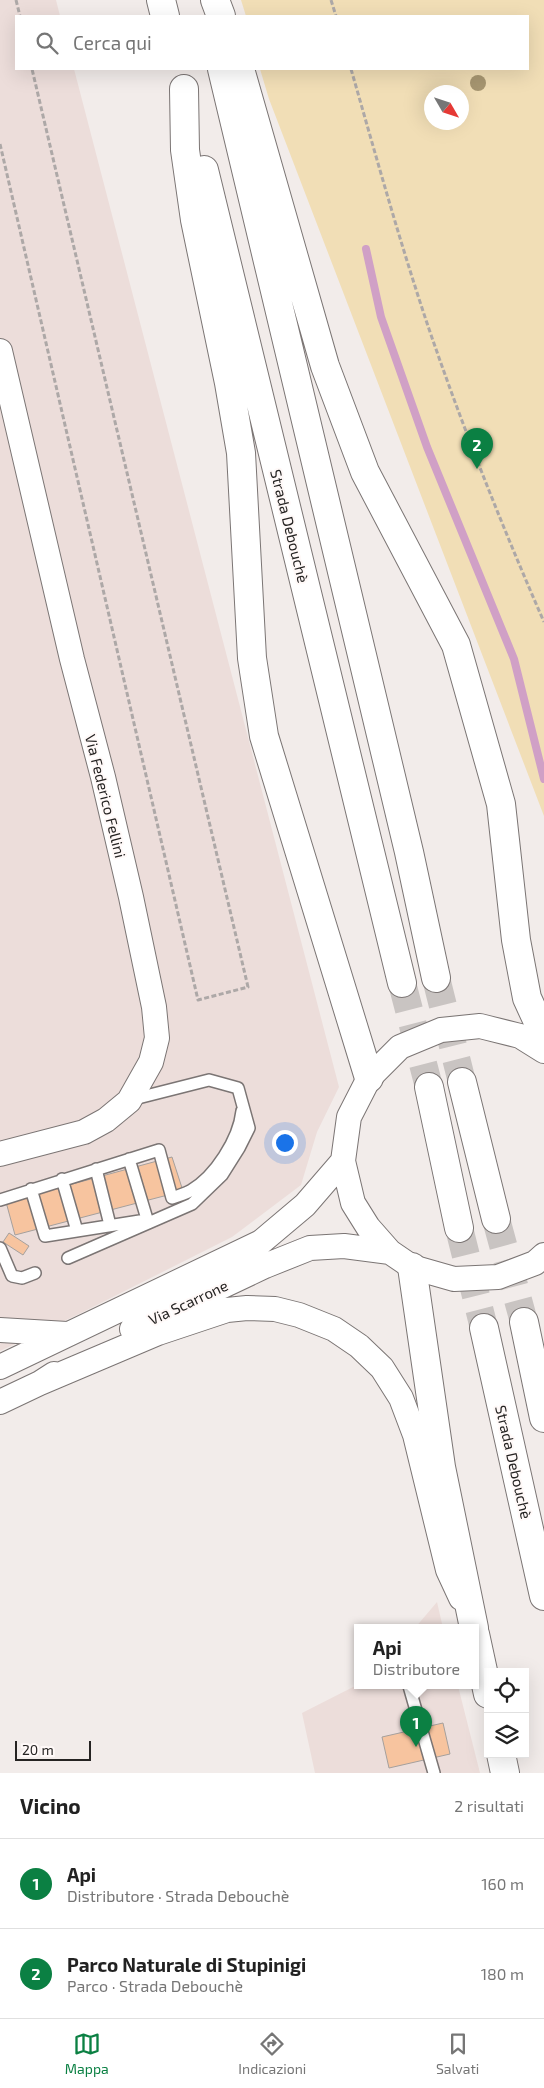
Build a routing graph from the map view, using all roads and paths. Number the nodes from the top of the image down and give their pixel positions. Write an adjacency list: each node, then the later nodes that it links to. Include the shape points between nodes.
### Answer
1 (16, 0): 6 (path)
2 (161, 0): 7 (main road)
3 (206, 0): 8 (main road)
4 (215, 0): 9 (main road)
5 (331, 0): 10 (path)
6 (20, 15)
7 (165, 15)
8 (210, 15)
9 (221, 15)
10 (336, 15)
11 (32, 70): 16 (path, via 248,987 198,1000)
12 (222, 70): 19 (main road, via 409,852)
13 (240, 70): 21 (main road, via 328,374 364,472 456,645 501,804 520,959 528,998)
14 (351, 70): 18 (path, via 430,330 506,536)
15 (182, 79): 20 (main road, Strada Debouchè); 23 (main road, via 185,150 195,220 241,453 252,658 264,736)
16 (0, 144)
17 (2, 363): 26 (street, Via Federico Fellini, via 103,778 154,1007 157,1038 151,1062)
18 (544, 622)
19 (436, 978)
20 (402, 982)
21 (544, 1036)
22 (544, 1051): 23 (street, via 520,1036 480,1026 441,1030 400,1047)
23 (369, 1078): 30 (street, via 349,1117)
24 (462, 1082): 37 (main road)
25 (429, 1087): 39 (main road)
26 (129, 1101): 27 (lane, via 209,1080 238,1088); 28 (street, Via Federico Fellini, via 106,1120 84,1132)
27 (243, 1104): 29 (lane, via 241,1125 233,1145 213,1171 191,1190 172,1198 159,1150); 35 (lane, via 249,1128 222,1175 192,1204)
28 (0, 1154)
29 (129, 1159): 31 (lane); 36 (lane)
30 (343, 1160): 42 (street, via 353,1203); 50 (street, Via Scarrone, via 305,1205 261,1242)
31 (96, 1169): 32 (lane); 38 (lane)
32 (62, 1179): 33 (lane); 40 (lane)
33 (31, 1189): 34 (lane); 40 (lane, via 45,1236)
34 (0, 1200)
35 (165, 1216): 36 (lane); 44 (lane)
36 (147, 1219): 38 (lane)
37 (496, 1219)
38 (110, 1225): 40 (lane)
39 (459, 1228)
40 (77, 1231)
41 (0, 1248): 46 (lane, via 12,1276 22,1278)
42 (390, 1252): 45 (street); 52 (street, Via Scarrone, via 344,1246 310,1248 107,1341)
43 (544, 1255): 45 (street, via 535,1263 498,1277 454,1280)
44 (68, 1258)
45 (412, 1266): 56 (main road, via 441,1468)
46 (35, 1273)
47 (524, 1322): 54 (main road)
48 (484, 1328): 55 (main road, Strada Debouchè)
49 (0, 1330): 50 (street, Via Scarrone)
50 (68, 1334): 51 (street, Via Scarrone)
51 (0, 1368)
52 (40, 1383): 53 (street, Via Scarrone); 57 (street, via 158,1333 227,1310 275,1309 334,1329 359,1346 382,1368 401,1398 415,1435 448,1570)
53 (0, 1402)
54 (544, 1418)
55 (544, 1596)
56 (470, 1624)
57 (470, 1624)
58 (479, 1659): 59 (main road)
59 (484, 1678)
60 (411, 1689): 62 (lane)
61 (502, 1758): 63 (main road)
62 (434, 1773)
63 (505, 1773)

